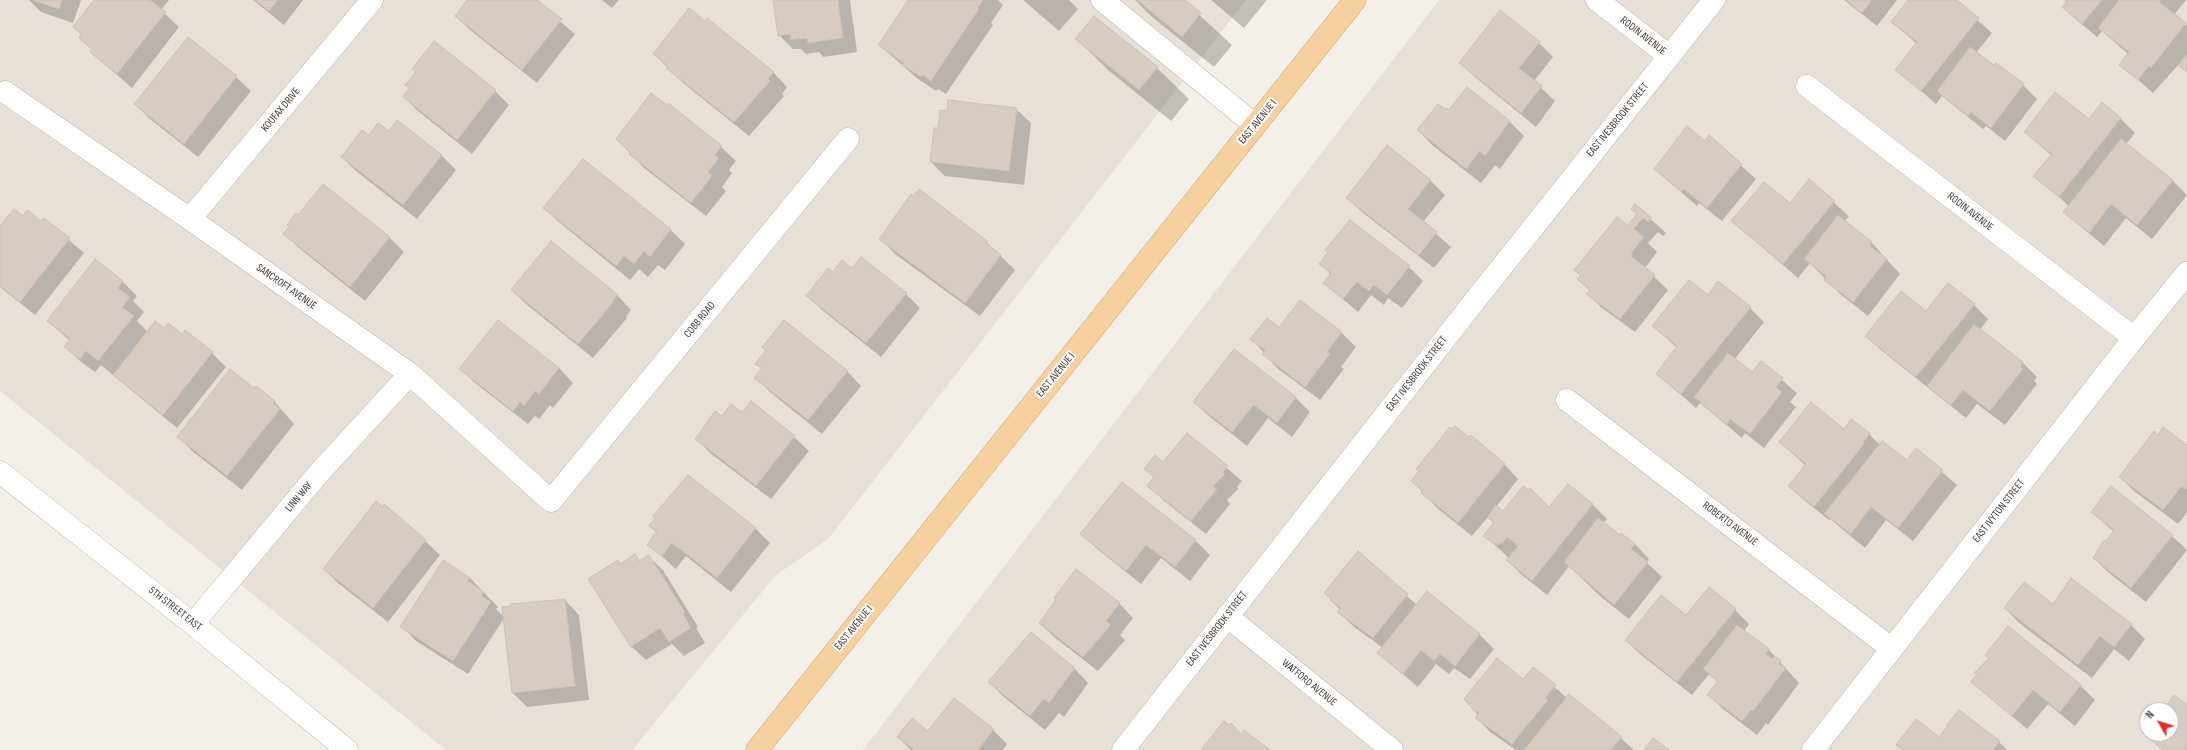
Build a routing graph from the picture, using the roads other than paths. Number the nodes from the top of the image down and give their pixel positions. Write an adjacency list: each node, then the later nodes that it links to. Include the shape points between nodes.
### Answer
1 (372, 0): 11 (street, KOUFAX DRIVE)
2 (1102, 0): 9 (street)
3 (1355, 0): 9 (main road, EAST AVENUE I)
4 (1597, 0): 6 (street, RODIN AVENUE)
5 (1714, 0): 6 (street, EAST IVESBROOK STREET)
6 (1669, 56): 18 (street, EAST IVESBROOK STREET)
7 (1807, 86): 13 (street, RODIN AVENUE)
8 (5, 92): 11 (street, SANCROFT AVENUE)
9 (1255, 125): 22 (main road, EAST AVENUE I)
10 (848, 139): 17 (street, COBB ROAD)
11 (190, 219): 14 (street, SANCROFT AVENUE)
12 (2187, 273): 13 (street, EAST IVYTON STREET)
13 (2134, 338): 20 (street, EAST IVYTON STREET)
14 (410, 374): 17 (street, SANCROFT AVENUE); 19 (street, LINN WAY, via 318,474)
15 (1567, 400): 20 (street, ROBERTO AVENUE)
16 (0, 472): 19 (street, 5TH STREET EAST)
17 (551, 501)
18 (1226, 616): 23 (street, EAST IVESBROOK STREET); 24 (street, WATFORD AVENUE)
19 (193, 624): 21 (street, 5TH STREET EAST)
20 (1892, 648): 25 (street, EAST IVYTON STREET)
21 (347, 750)
22 (757, 750)
23 (1123, 750)
24 (1392, 750)
25 (1813, 750)

